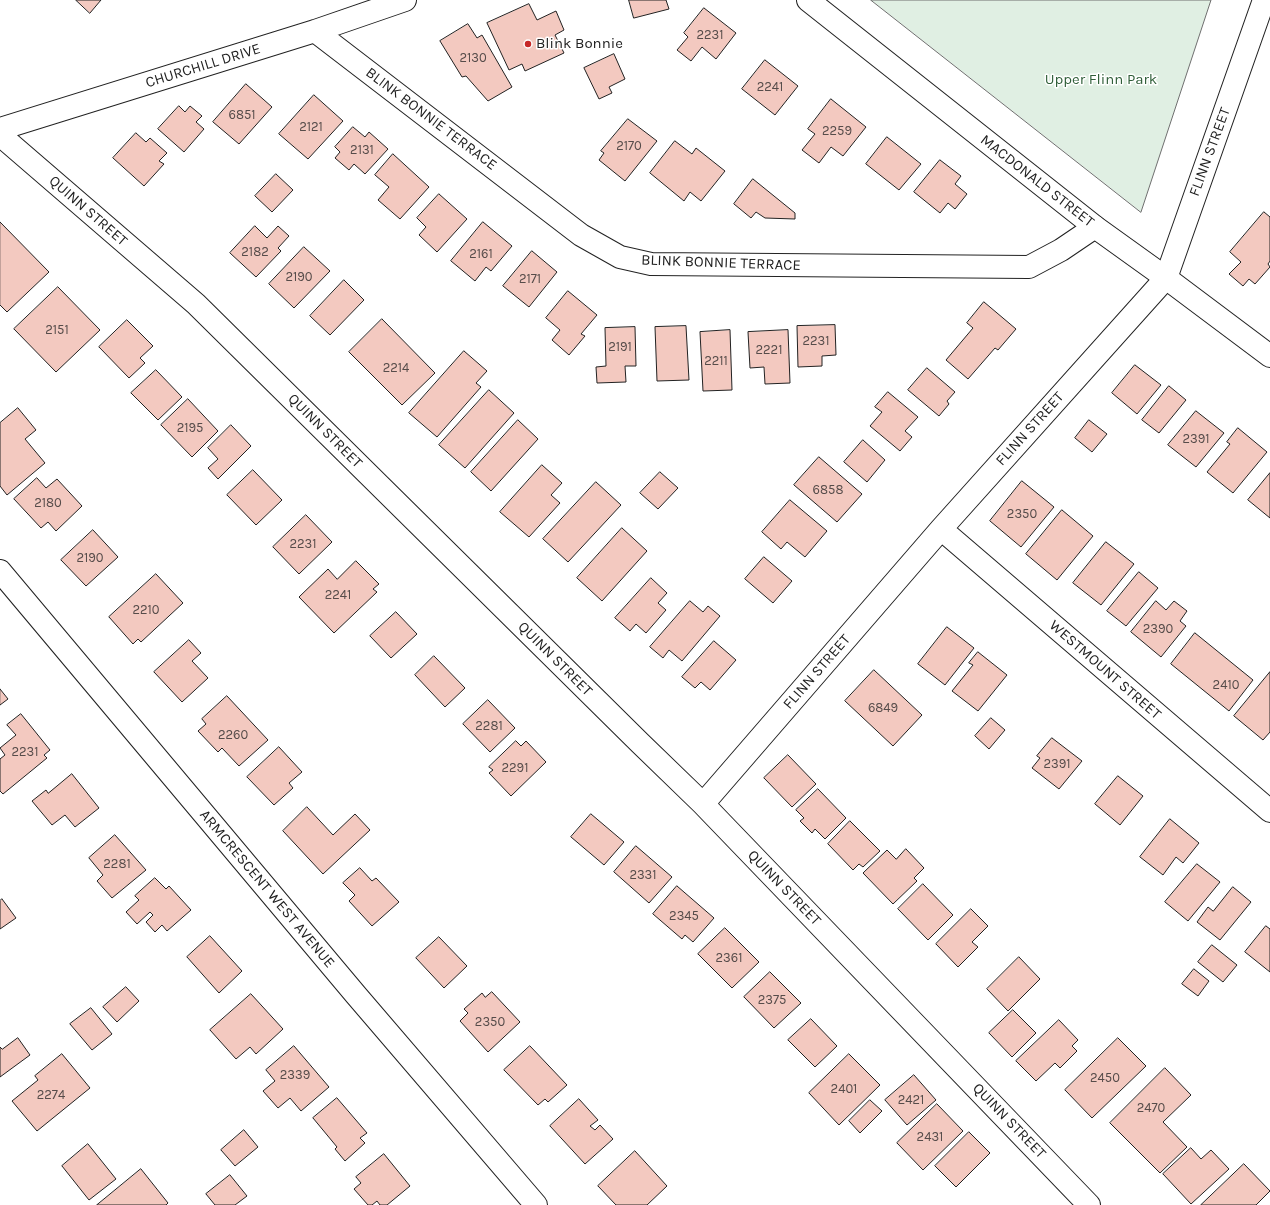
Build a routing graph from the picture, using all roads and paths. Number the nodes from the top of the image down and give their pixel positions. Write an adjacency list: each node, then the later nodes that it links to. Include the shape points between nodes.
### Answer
1 (405, 0): 4 (street, CHURCHILL DRIVE)
2 (808, 0): 7 (street, MACDONALD STREET)
3 (1264, 0): 8 (street, FLINN STREET)
4 (315, 31): 5 (street, CHURCHILL DRIVE); 7 (street, BLINK BONNIE TERRACE, via 581,235 620,257 651,264 1029,267 1061,250)
5 (0, 129)
6 (0, 135): 12 (street, QUINN STREET, via 196,304)
7 (1095, 227): 8 (street, MACDONALD STREET)
8 (1166, 278): 9 (street, MACDONALD STREET); 10 (street, FLINN STREET)
9 (1270, 356)
10 (941, 529): 12 (street, FLINN STREET); 13 (street, WESTMOUNT STREET)
11 (0, 571): 14 (street, ARMCRESCENT WEST AVENUE)
12 (703, 804): 15 (street, QUINN STREET)
13 (1270, 811)
14 (536, 1205)
15 (1090, 1205)

